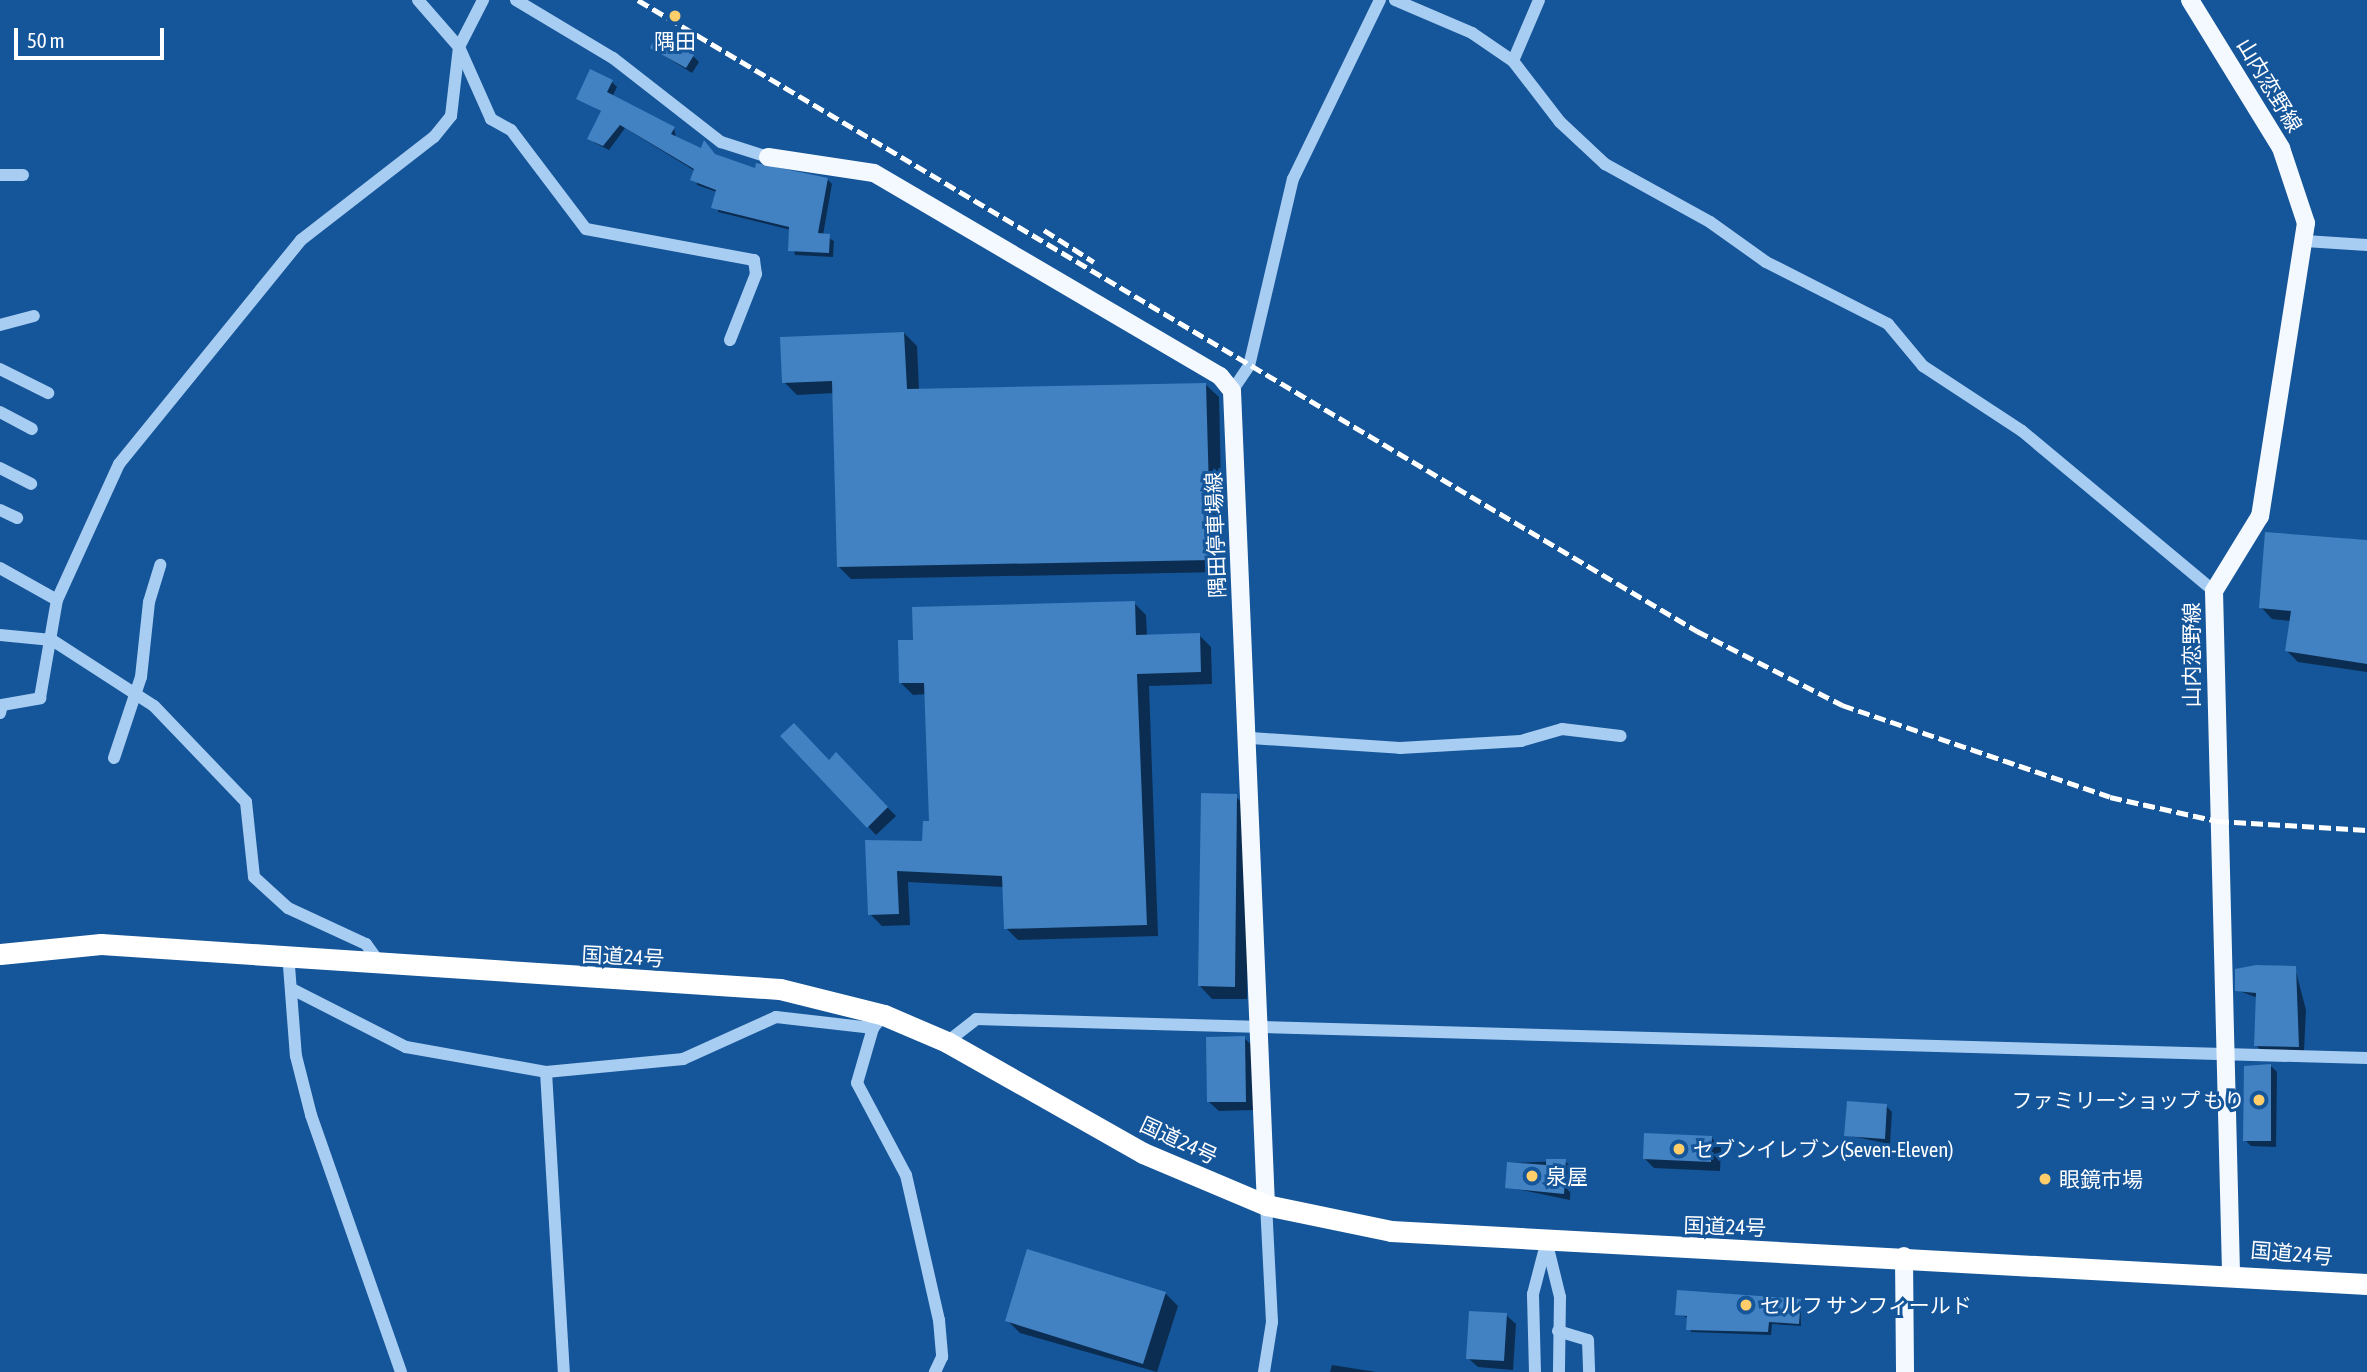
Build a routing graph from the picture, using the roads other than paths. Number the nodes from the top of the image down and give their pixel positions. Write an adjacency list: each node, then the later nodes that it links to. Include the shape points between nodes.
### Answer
1 (418, 0): 8 (street)
2 (483, 0): 8 (street)
3 (516, 0): 10 (street, via 613,58 721,142)
4 (1380, 0): 19 (street, via 1293,178 1249,366)
5 (1395, 0): 9 (street, via 1472,33)
6 (1539, 0): 9 (street)
7 (2190, 0): 13 (main road, 山内恋野線, via 2281,148 2298,188)
8 (459, 47): 17 (street, via 491,119 511,131 586,229 754,261 756,274); 30 (street, via 452,116 434,137 302,240 250,296 212,355 119,464)
9 (1513, 61): 29 (street, via 1560,122 1605,164 1710,222 1766,262 1888,324 1923,366 2022,431)
10 (768, 158): 19 (main road, via 874,173 1220,376)
11 (0, 175): 12 (street)
12 (23, 175)
13 (2305, 242): 14 (street); 29 (main road, 山内恋野線, via 2260,516)
14 (2367, 245)
15 (34, 316): 16 (street)
16 (0, 325)
17 (730, 340)
18 (0, 369): 20 (street)
19 (1232, 391): 36 (main road, 隅田停車場線)
20 (48, 393)
21 (0, 412): 22 (street)
22 (32, 429)
23 (0, 468): 24 (street)
24 (31, 484)
25 (0, 510): 26 (street)
26 (17, 517)
27 (160, 565): 33 (street)
28 (0, 568): 30 (street)
29 (2214, 591): 45 (main road, 山内恋野線)
30 (57, 600): 32 (street)
31 (0, 635): 32 (street)
32 (52, 640): 33 (street); 34 (street, via 40,698)
33 (136, 694): 37 (street); 40 (street, via 246,802 254,877 289,908 366,944)
34 (1, 707)
35 (1621, 736): 36 (street, via 1562,729 1521,741 1401,748)
36 (1251, 738): 43 (main road, 隅田停車場線)
37 (114, 758)
38 (288, 952): 39 (highway, 国道24号, via 101,944); 40 (highway, 国道24号); 41 (street)
39 (0, 954)
40 (376, 958): 42 (highway, 国道24号, via 544,976 780,989)
41 (292, 989): 47 (street, via 406,1048); 54 (street, via 296,1056 311,1115)
42 (878, 1021): 44 (highway, 国道24号); 47 (street, via 776,1017 683,1059); 56 (street, via 857,1083 906,1175 939,1320 942,1357)
43 (1257, 1025): 44 (street, via 976,1019); 45 (street, via 1485,1038); 48 (main road, 隅田停車場線)
44 (947, 1042): 48 (highway, 国道24号, via 1143,1153)
45 (2224, 1054): 46 (street); 51 (main road, 山内恋野線)
46 (2367, 1058)
47 (546, 1072): 55 (street)
48 (1266, 1205): 49 (highway, 国道24号, via 1391,1231); 57 (street, via 1272,1322)
49 (1546, 1244): 50 (highway, 国道24号); 53 (street, via 1560,1297); 58 (street, via 1533,1294)
50 (1904, 1256): 51 (highway, 国道24号); 61 (main road)
51 (2231, 1273): 52 (highway, 国道24号)
52 (2367, 1284)
53 (1558, 1331): 59 (street); 60 (street, via 1588,1340)
54 (401, 1372)
55 (564, 1372)
56 (934, 1372)
57 (1264, 1372)
58 (1535, 1372)
59 (1559, 1372)
60 (1590, 1372)
61 (1905, 1372)

